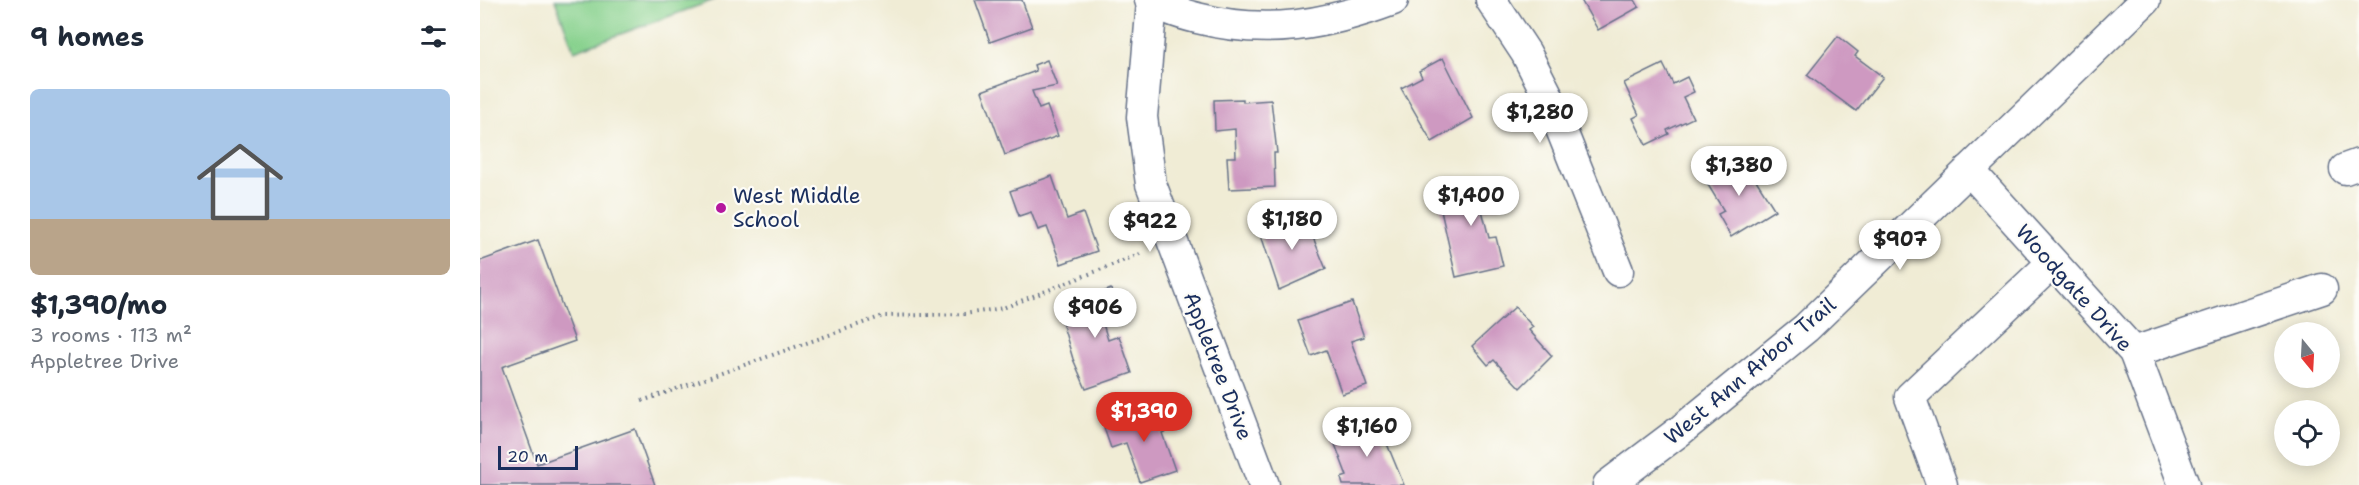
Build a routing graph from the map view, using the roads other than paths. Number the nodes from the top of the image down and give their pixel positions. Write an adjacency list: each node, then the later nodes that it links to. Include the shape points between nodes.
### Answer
1 (1394, 0): 4 (street, via 1352,15 1293,27 1254,29 1182,15)
2 (1491, 0): 7 (street, via 1547,94)
3 (2145, 0): 5 (street, West Ann Arbor Trail)
4 (1151, 1): 10 (street, Appletree Drive, via 1142,117 1151,184)
5 (1970, 170): 6 (street, Woodgate Drive); 11 (street, West Ann Arbor Trail, via 1806,328)
6 (2051, 264): 9 (street, Woodgate Drive); 12 (street, via 1910,398)
7 (1618, 272)
8 (2322, 289): 9 (street)
9 (2134, 352): 13 (street, Woodgate Drive)
10 (1264, 485)
11 (1608, 485)
12 (1942, 485)
13 (2184, 485)

